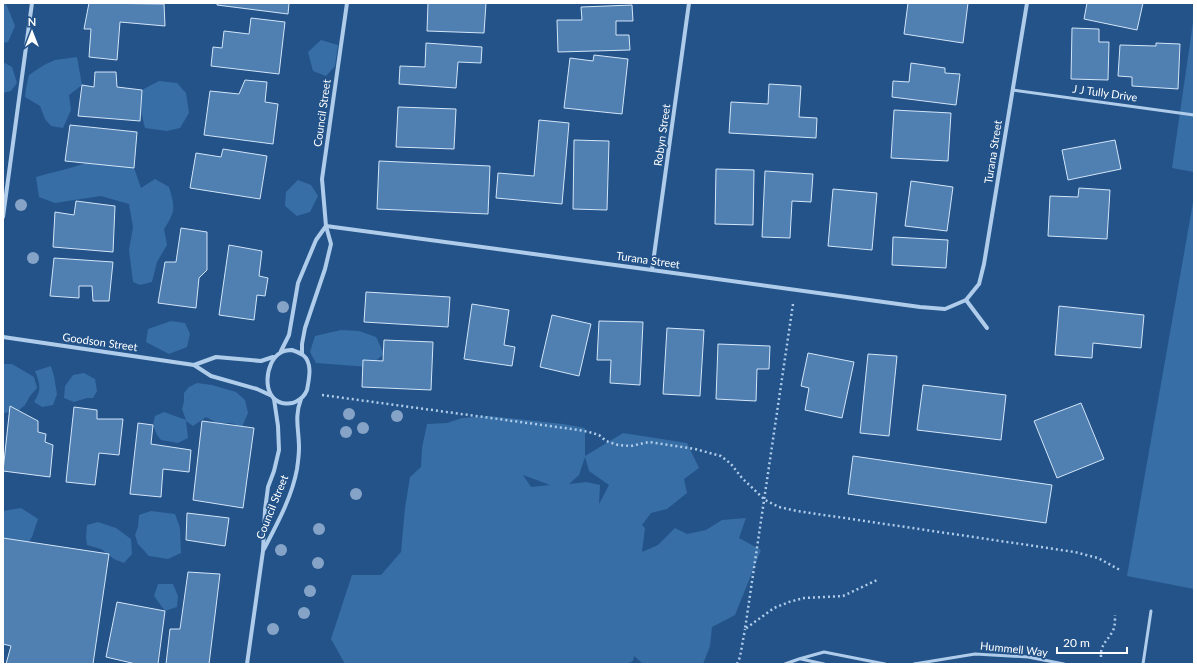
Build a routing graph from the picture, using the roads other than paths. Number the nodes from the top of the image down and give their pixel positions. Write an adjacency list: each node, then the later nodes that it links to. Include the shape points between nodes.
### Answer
1 (32, 3): 7 (street)
2 (347, 3): 8 (street, Council Street, via 322,179)
3 (689, 3): 9 (street, Robyn Street)
4 (1027, 3): 5 (street, Turana Street)
5 (1013, 90): 6 (lane, J J Tully Drive); 10 (street, Turana Street, via 984,264 979,284)
6 (1194, 115)
7 (3, 217)
8 (326, 226): 9 (street, Turana Street); 13 (street, via 316,240 298,283 289,335); 14 (street, Council Street, via 331,244 305,328)
9 (652, 270): 10 (street, Turana Street, via 920,307 945,309)
10 (966, 300): 11 (street)
11 (987, 328)
12 (3, 337): 16 (street, Goodson Street)
13 (281, 351): 14 (street, via 292,350); 15 (street)
14 (302, 354): 19 (street, via 309,366 309,373 306,392)
15 (274, 357): 16 (street, via 261,361 216,357); 17 (street, via 270,363 268,379)
16 (194, 366): 17 (street, Goodson Street, via 211,376 249,386)
17 (270, 395): 18 (street)
18 (274, 399): 19 (street, via 287,404); 20 (street, Council Street, via 279,450 264,510)
19 (301, 399): 20 (street, Council Street, via 296,419 299,448 291,491)
20 (263, 551): 23 (street, Council Street)
21 (1151, 611): 29 (lane)
22 (799, 659): 24 (lane); 25 (lane); 26 (lane, via 824,652)
23 (247, 664)
24 (785, 664)
25 (824, 664)
26 (885, 664)
27 (914, 664): 28 (lane, Hummell Way, via 975,654)
28 (1064, 664)
29 (1143, 664)

